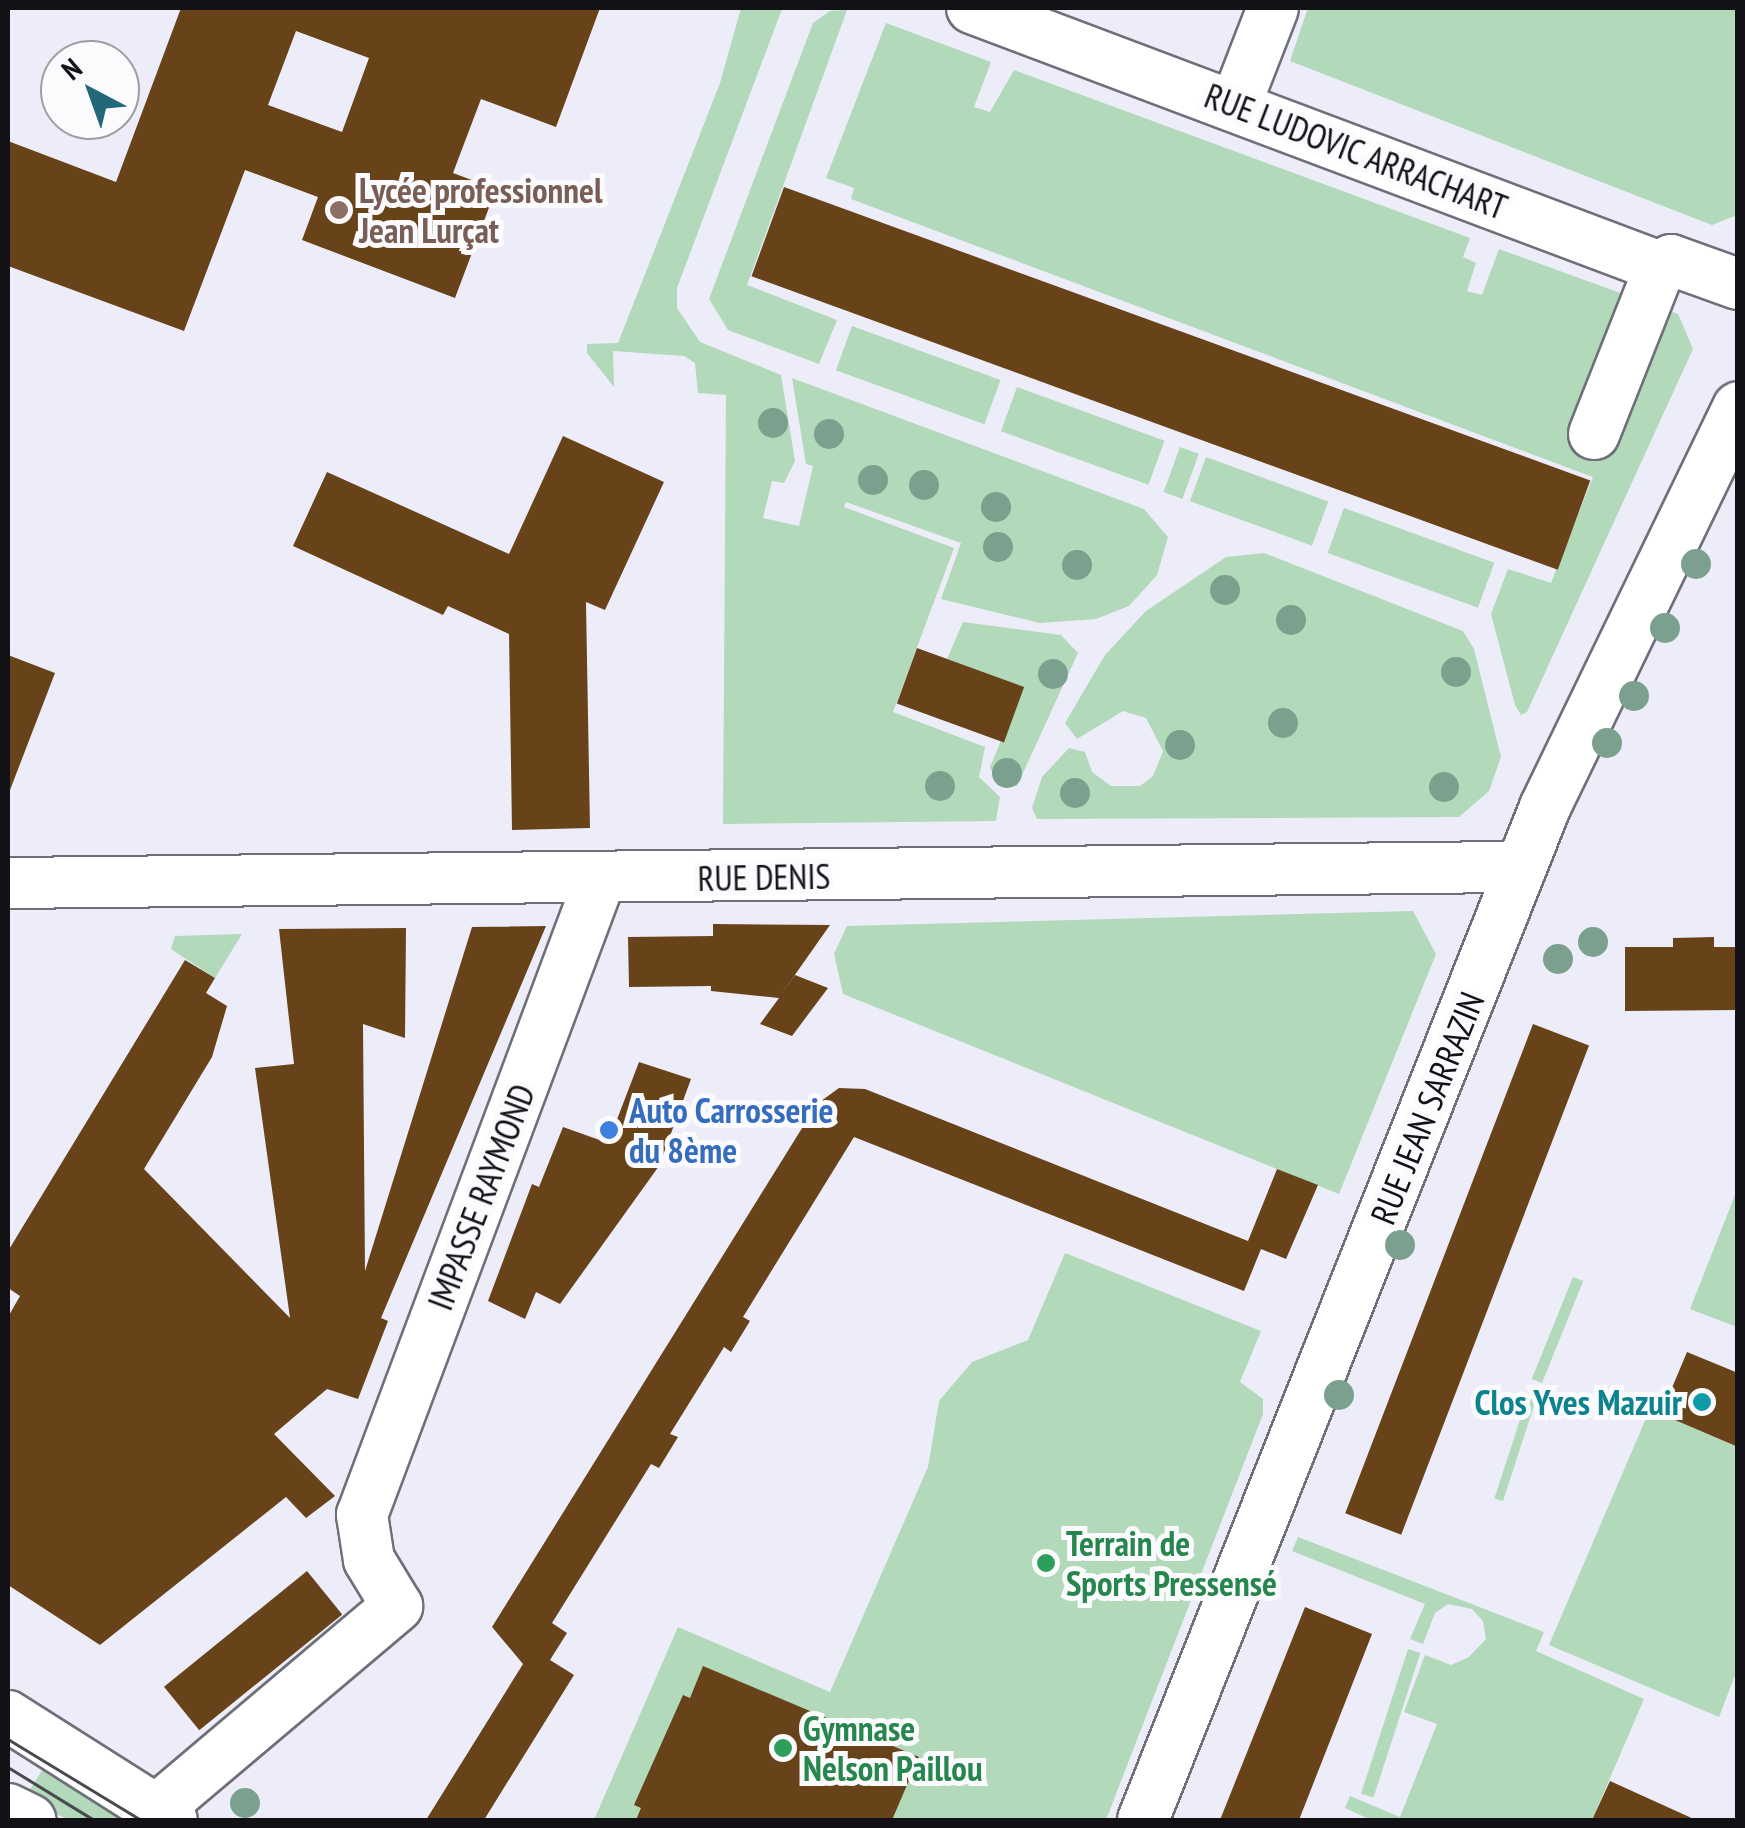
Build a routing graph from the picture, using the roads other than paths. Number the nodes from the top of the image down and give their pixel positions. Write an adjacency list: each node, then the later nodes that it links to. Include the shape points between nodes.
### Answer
1 (972, 8): 3 (street, RUE LUDOVIC ARRACHART)
2 (1273, 8): 3 (street)
3 (1235, 106): 4 (street, RUE LUDOVIC ARRACHART)
4 (1660, 267): 5 (street, RUE LUDOVIC ARRACHART, via 1671,260); 7 (street)
5 (1738, 284)
6 (1738, 407): 8 (street, RUE JEAN SARRAZIN)
7 (1594, 434)
8 (1520, 866): 9 (street, RUE DENIS); 15 (street, RUE JEAN SARRAZIN)
9 (600, 879): 10 (street, RUE DENIS); 13 (street, IMPASSE RAYMOND, via 362,1515 369,1560 398,1606)
10 (8, 883)
11 (8, 1716): 13 (street)
12 (8, 1809): 14 (street)
13 (164, 1815)
14 (31, 1820)
15 (1143, 1820)

